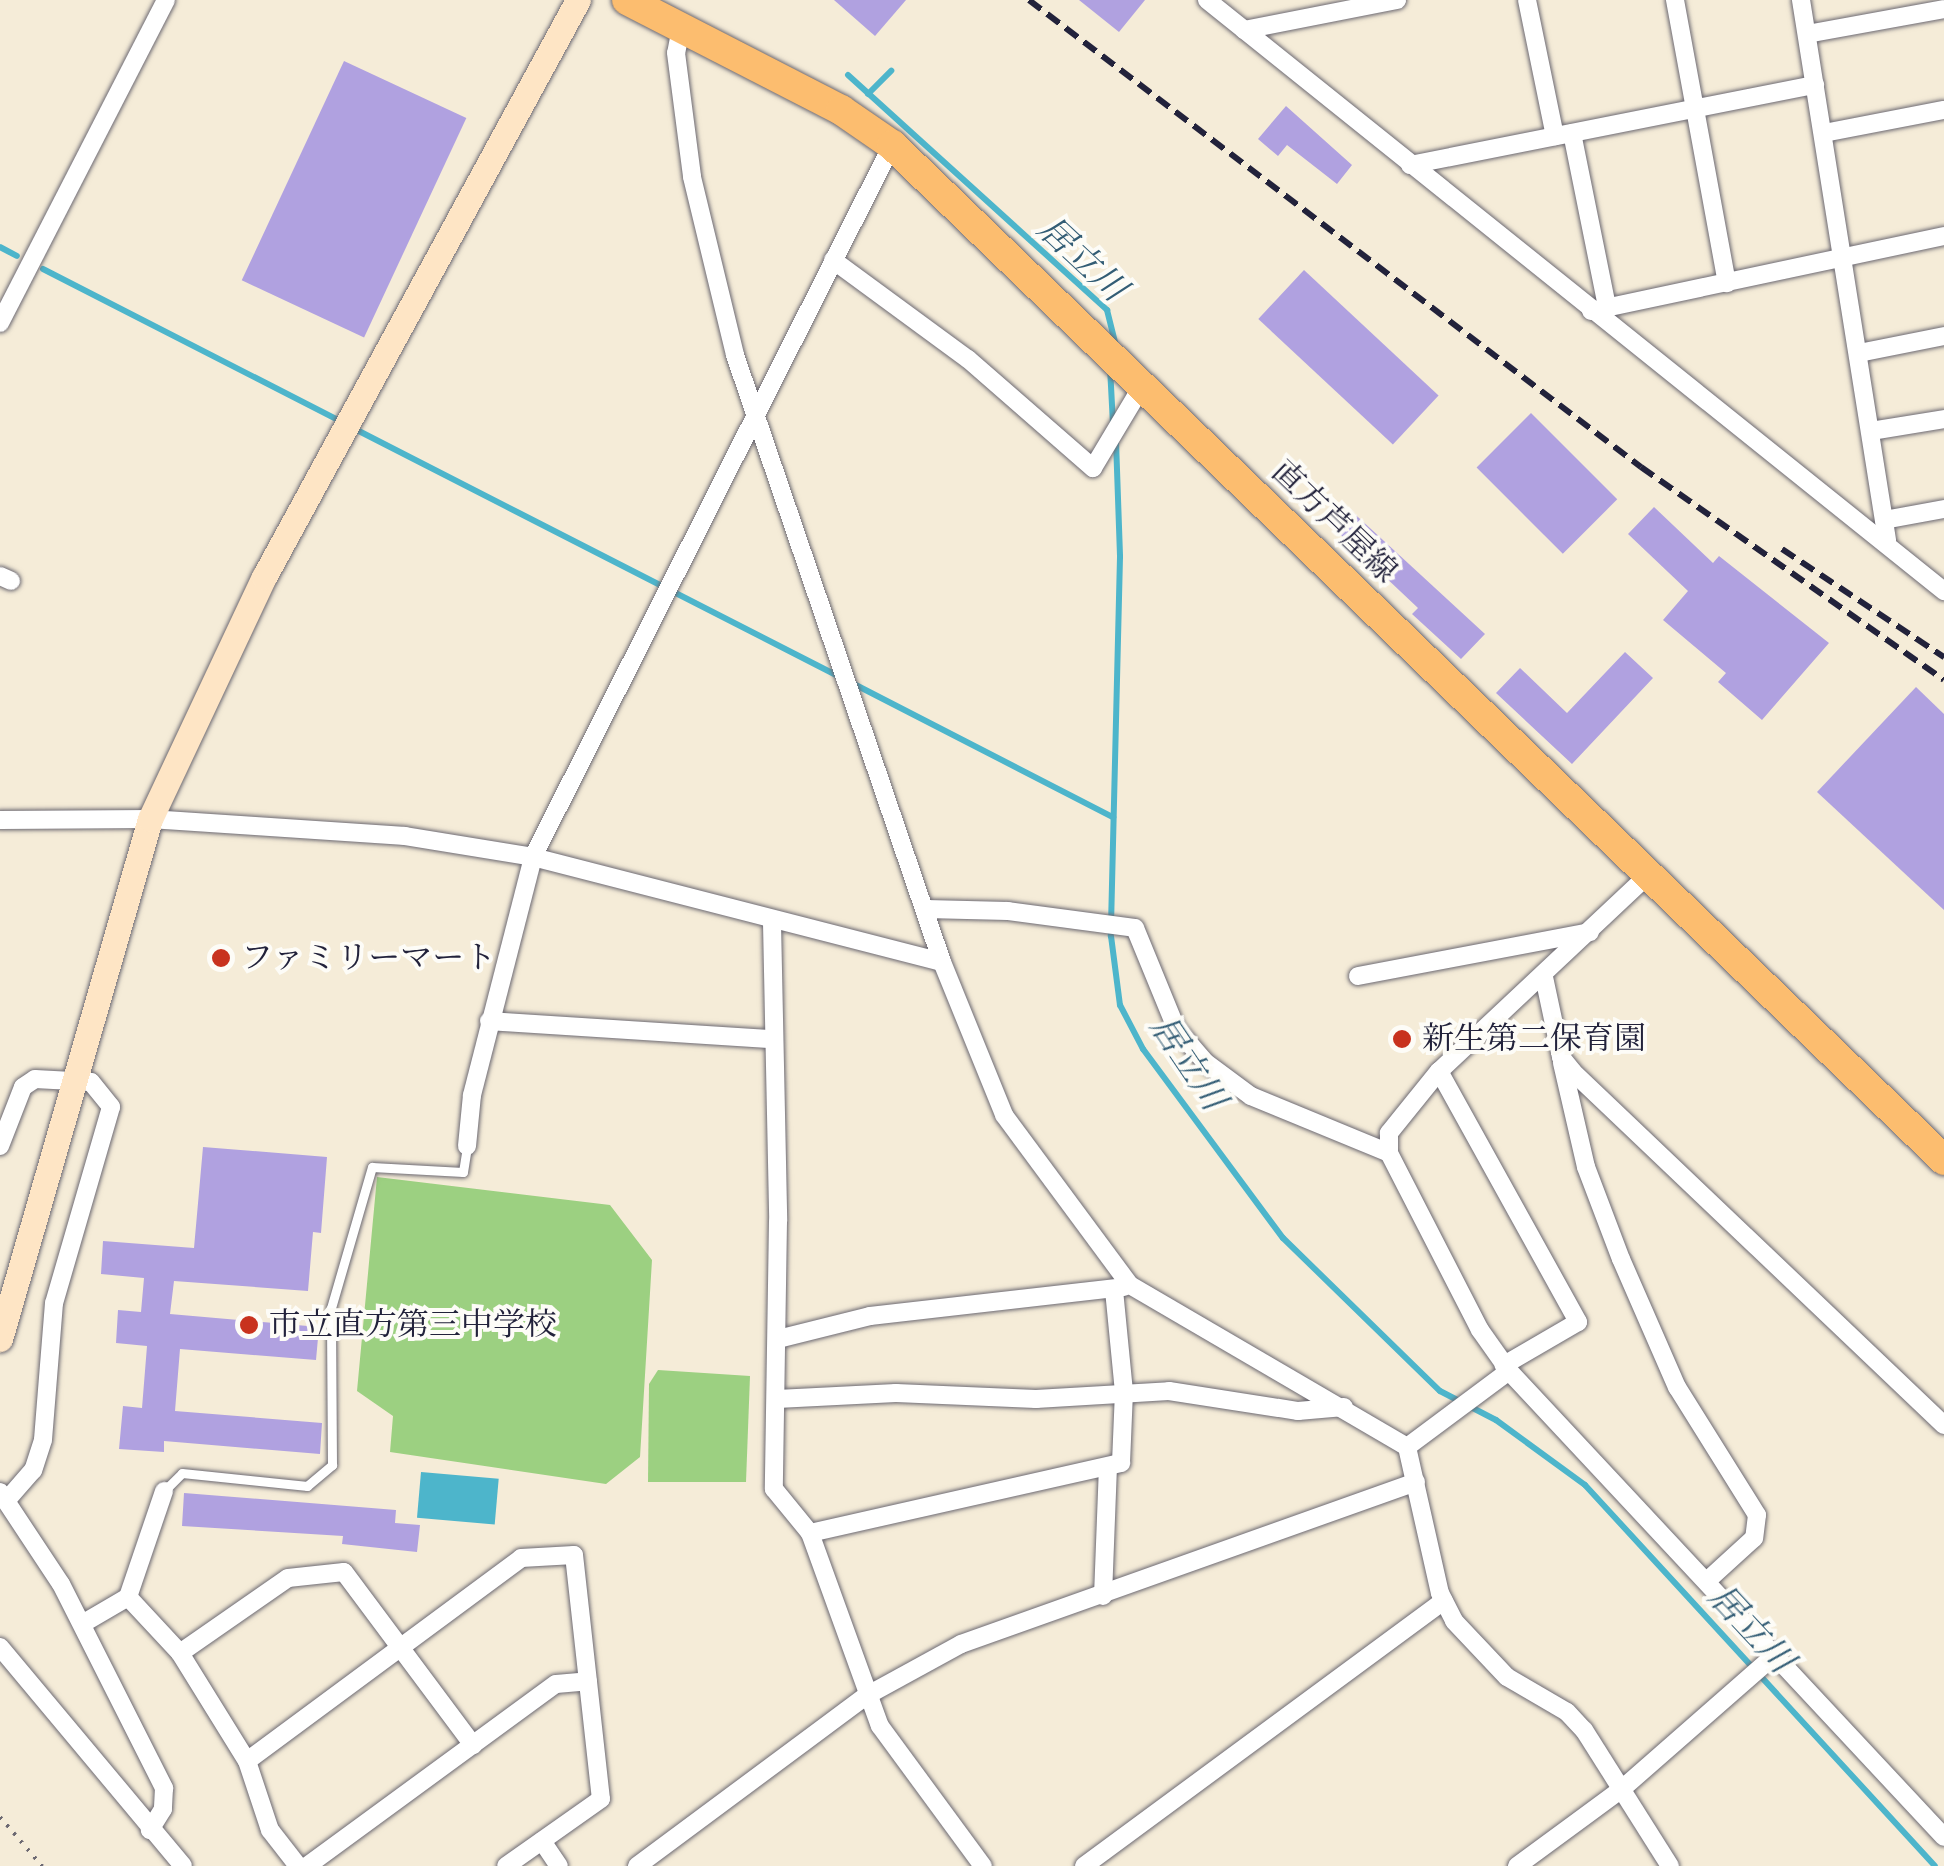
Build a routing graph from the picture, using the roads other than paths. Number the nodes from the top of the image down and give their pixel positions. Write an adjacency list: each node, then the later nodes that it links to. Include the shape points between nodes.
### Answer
1 (166, 0): 25 (street)
2 (578, 0): 36 (street, via 264,577)
3 (627, 0): 10 (main road, 直方芦屋線)
4 (1207, 0): 11 (street)
5 (1397, 0): 11 (street)
6 (1527, 0): 17 (street)
7 (1675, 0): 14 (street)
8 (1801, 0): 12 (street)
9 (1944, 9): 12 (street)
10 (681, 28): 18 (main road, 直方芦屋線, via 840,110); 29 (street, via 676,54 692,177)
11 (1244, 30): 19 (street)
12 (1807, 34): 13 (street)
13 (1816, 84): 14 (street); 16 (street)
14 (1695, 108): 17 (street); 23 (street)
15 (1944, 110): 16 (street)
16 (1824, 133): 22 (street)
17 (1564, 134): 19 (street); 24 (street)
18 (892, 145): 21 (street); 28 (main road, 直方芦屋線)
19 (1410, 165): 24 (street)
20 (1944, 236): 22 (street)
21 (833, 260): 28 (street, via 968,359 1093,468); 29 (street)
22 (1845, 260): 23 (street); 27 (street)
23 (1727, 283): 24 (street)
24 (1599, 309): 34 (street, via 1770,456)
25 (0, 323)
26 (1944, 336): 27 (street)
27 (1859, 353): 31 (street)
28 (1134, 386): 39 (main road, 直方芦屋線)
29 (754, 416): 38 (street); 40 (street)
30 (1944, 419): 31 (street)
31 (1870, 431): 33 (street)
32 (1944, 509): 33 (street)
33 (1884, 520): 34 (street)
34 (1887, 540): 35 (street)
35 (1944, 591)
36 (150, 819): 37 (street); 38 (street, via 405,836); 50 (street)
37 (0, 820)
38 (533, 856): 41 (street); 46 (street)
39 (1646, 876): 42 (street); 54 (main road, 直方芦屋線)
40 (926, 909): 43 (street); 53 (street, via 1008,910 1140,932 1176,1028 1205,1062 1250,1096)
41 (772, 923): 43 (street); 47 (street)
42 (1590, 932): 44 (street); 45 (street)
43 (942, 962): 55 (street, via 1004,1115)
44 (1358, 976)
45 (1544, 977): 48 (street); 49 (street)
46 (489, 1021): 47 (street); 52 (street)
47 (771, 1040): 57 (street)
48 (1561, 1057): 62 (street); 69 (street, via 1586,1166 1629,1277 1677,1387 1757,1515 1754,1538)
49 (1439, 1071): 53 (street, via 1388,1134); 58 (street, via 1578,1322)
50 (73, 1089): 51 (street, via 48,1076 23,1087); 56 (street); 67 (street, via 94,1084 111,1108 54,1304 43,1440 25,1484)
51 (0, 1146)
52 (467, 1146): 66 (lane, via 464,1172 372,1167 331,1308 332,1464 307,1486 182,1473)
53 (1389, 1153): 58 (street)
54 (1944, 1160)
55 (1122, 1287): 57 (street, via 870,1316); 59 (street); 61 (street)
56 (0, 1339)
57 (778, 1340): 60 (street)
58 (1507, 1368): 63 (street); 69 (street)
59 (1124, 1392): 60 (street, via 1036,1399 896,1393); 61 (street, via 1186,1393 1298,1411); 64 (street, via 1125,1453)
60 (776, 1399): 68 (street, via 774,1490)
61 (1344, 1407): 63 (street)
62 (1944, 1425)
63 (1407, 1447): 65 (street)
64 (1108, 1468): 68 (street); 70 (street)
65 (1416, 1482): 70 (street); 72 (street)
66 (164, 1491): 71 (street)
67 (3, 1496): 73 (street)
68 (810, 1533): 79 (street, via 841,1606)
69 (1709, 1578): 77 (street)
70 (1103, 1596): 79 (street, via 960,1644)
71 (128, 1597): 73 (street); 76 (street)
72 (1444, 1601): 82 (street, via 1507,1678 1568,1712); 93 (street)
73 (82, 1624): 84 (street, via 164,1788 163,1810)
74 (0, 1647): 84 (street)
75 (400, 1648): 76 (street, via 344,1572 288,1578); 78 (street, via 521,1558 574,1556); 80 (street); 81 (street)
76 (180, 1654): 81 (street)
77 (1773, 1657): 82 (street); 83 (street)
78 (588, 1681): 80 (street, via 556,1684); 85 (street, via 601,1800)
79 (866, 1696): 91 (street); 92 (street, via 880,1726)
80 (473, 1745): 88 (street)
81 (247, 1760): 87 (street, via 270,1830)
82 (1623, 1788): 94 (street); 95 (street)
83 (1941, 1826)
84 (150, 1830): 86 (street)
85 (542, 1841): 89 (street); 90 (street)
86 (182, 1866)
87 (298, 1866)
88 (307, 1866)
89 (506, 1866)
90 (559, 1866)
91 (638, 1866)
92 (982, 1866)
93 (1084, 1866)
94 (1517, 1866)
95 (1670, 1866)

